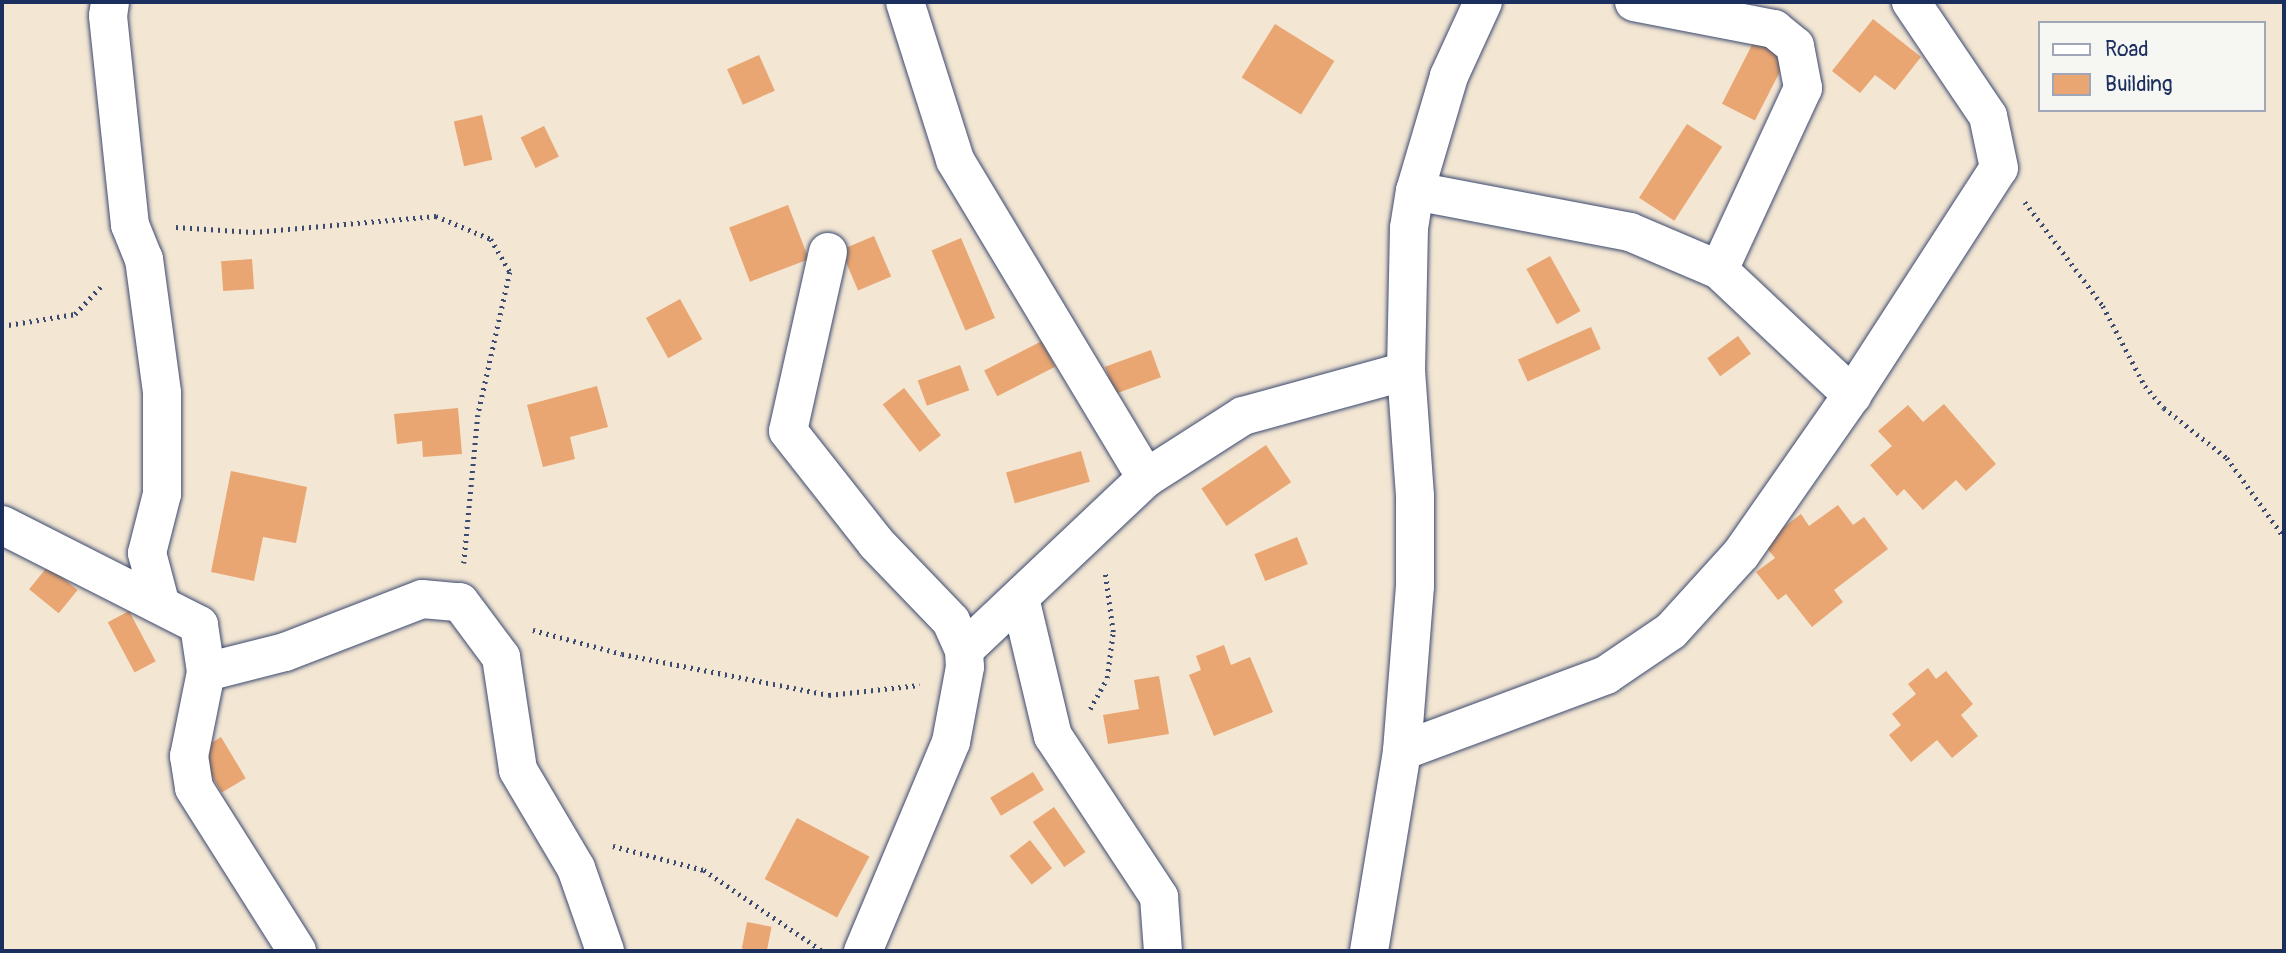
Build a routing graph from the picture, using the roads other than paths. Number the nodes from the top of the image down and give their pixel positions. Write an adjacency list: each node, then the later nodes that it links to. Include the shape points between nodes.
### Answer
1 (110, 2): 14 (street, via 130,225 144,259 162,393 162,494 147,553)
2 (905, 2): 11 (street, via 955,160)
3 (1483, 2): 6 (street, via 1449,76)
4 (1634, 2): 8 (street, via 1774,29 1796,46 1803,88)
5 (1911, 2): 10 (street, via 1988,116 1999,168)
6 (1415, 191): 8 (street, via 1630,232); 9 (street, via 1406,268)
7 (828, 252): 15 (street, via 788,430 876,543 951,621)
8 (1718, 270): 10 (street)
9 (1406, 371): 11 (street, via 1243,416); 17 (street, via 1415,496 1415,586)
10 (1852, 395): 17 (street, via 1741,554 1671,631 1606,676)
11 (1146, 478): 13 (street)
12 (2, 525): 14 (street)
13 (1020, 598): 15 (street); 21 (street, via 1053,736 1159,897)
14 (160, 602): 16 (street, via 199,625)
15 (964, 658): 20 (street, via 951,742)
16 (206, 672): 18 (street, via 189,756 194,788); 19 (street, via 285,652 422,599 466,607 501,656 518,770 576,868)
17 (1402, 751): 22 (street)
18 (297, 951)
19 (605, 951)
20 (863, 951)
21 (1163, 951)
22 (1369, 951)

